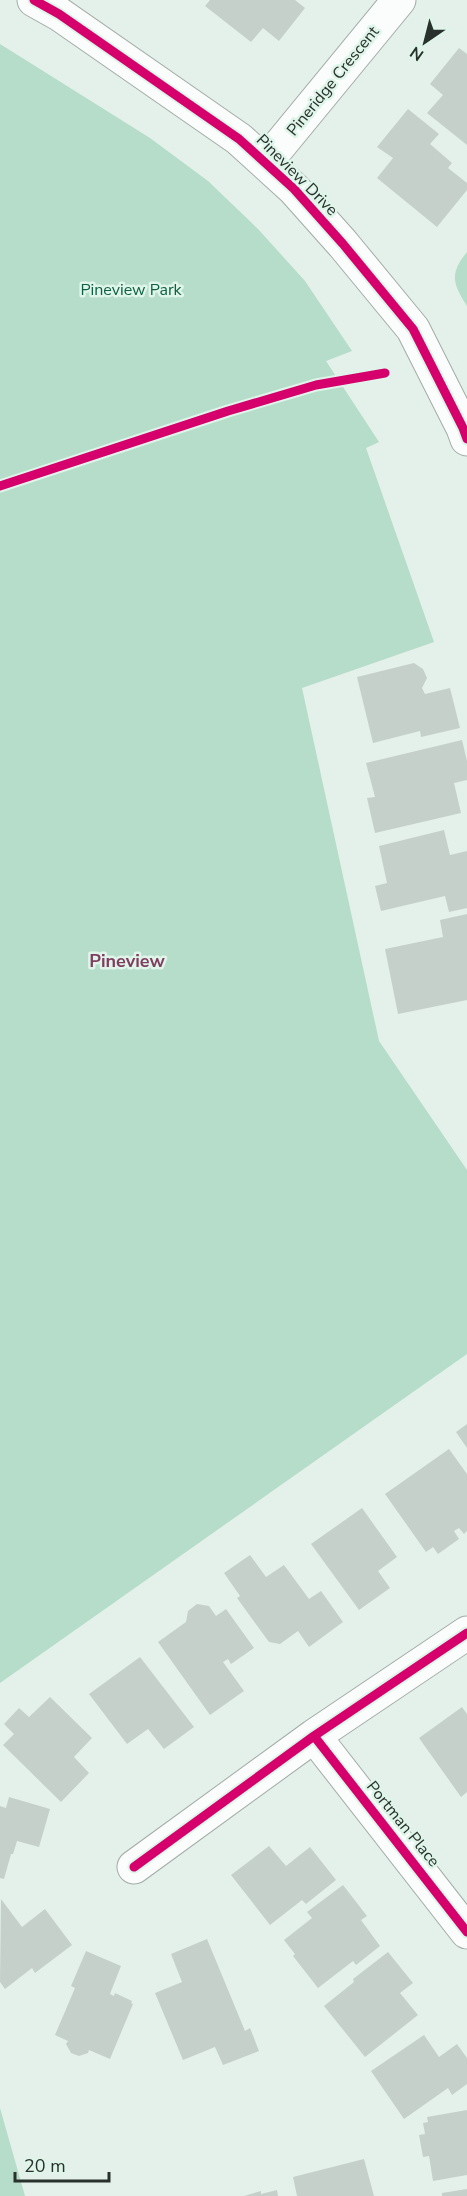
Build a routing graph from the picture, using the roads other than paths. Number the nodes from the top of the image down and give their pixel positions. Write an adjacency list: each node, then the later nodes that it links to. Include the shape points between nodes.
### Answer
1 (34, 0): 3 (street, Pineview Drive)
2 (399, 0): 3 (street, Pineridge Crescent)
3 (266, 162): 4 (street, Pineview Drive, via 343,243 413,330)
4 (467, 439)
5 (467, 1633): 6 (street)
6 (314, 1736): 7 (street); 8 (street, Portman Place)
7 (134, 1867)
8 (467, 1932)

